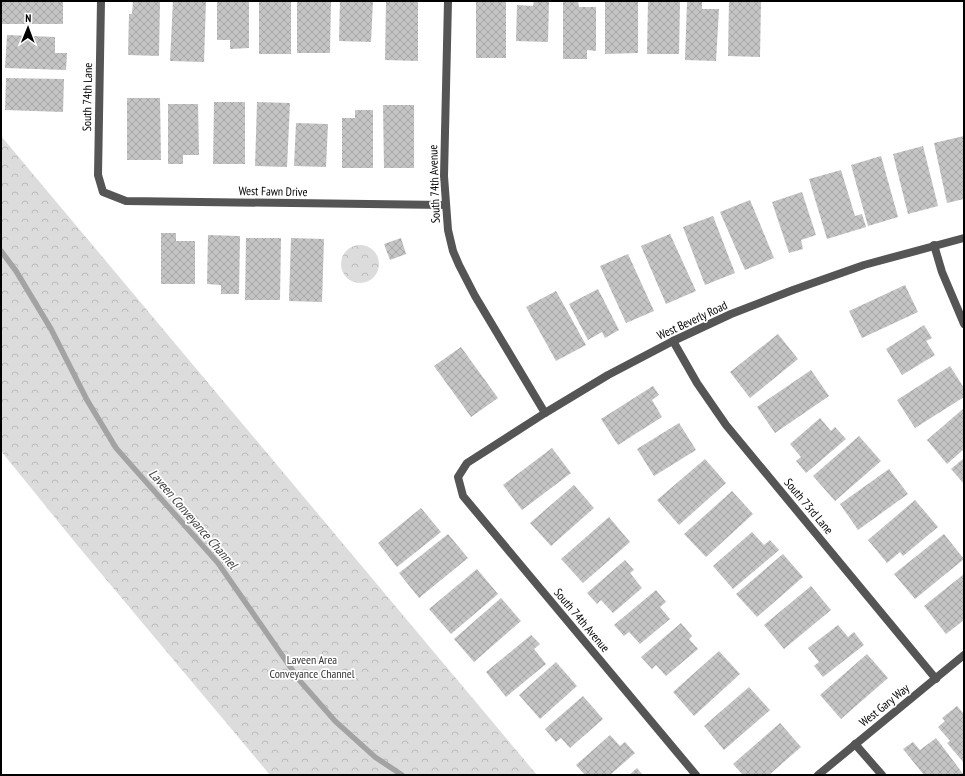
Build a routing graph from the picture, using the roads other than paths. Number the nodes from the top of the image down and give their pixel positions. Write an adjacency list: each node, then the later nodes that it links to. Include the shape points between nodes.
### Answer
1 (101, 1): 3 (street, South 74th Lane, via 98,175)
2 (448, 1): 4 (street, South 74th Avenue)
3 (103, 192): 4 (street, West Fawn Drive, via 126,201)
4 (445, 206): 9 (street, South 74th Avenue, via 448,230 459,265)
5 (964, 238): 6 (street, West Beverly Road)
6 (934, 245): 7 (street, via 942,272); 8 (street, West Beverly Road, via 864,265 793,290 731,314)
7 (964, 324)
8 (673, 341): 9 (street, West Beverly Road, via 608,375); 12 (street, South 73rd Lane, via 697,383 726,425)
9 (545, 413): 10 (street, West Beverly Road, via 466,463)
10 (458, 477): 14 (street, South 74th Avenue, via 463,496)
11 (964, 655): 12 (street, West Gary Way)
12 (936, 678): 13 (street, West Gary Way)
13 (856, 744): 15 (street, West Gary Way); 16 (street)
14 (696, 775)
15 (818, 775)
16 (882, 775)

